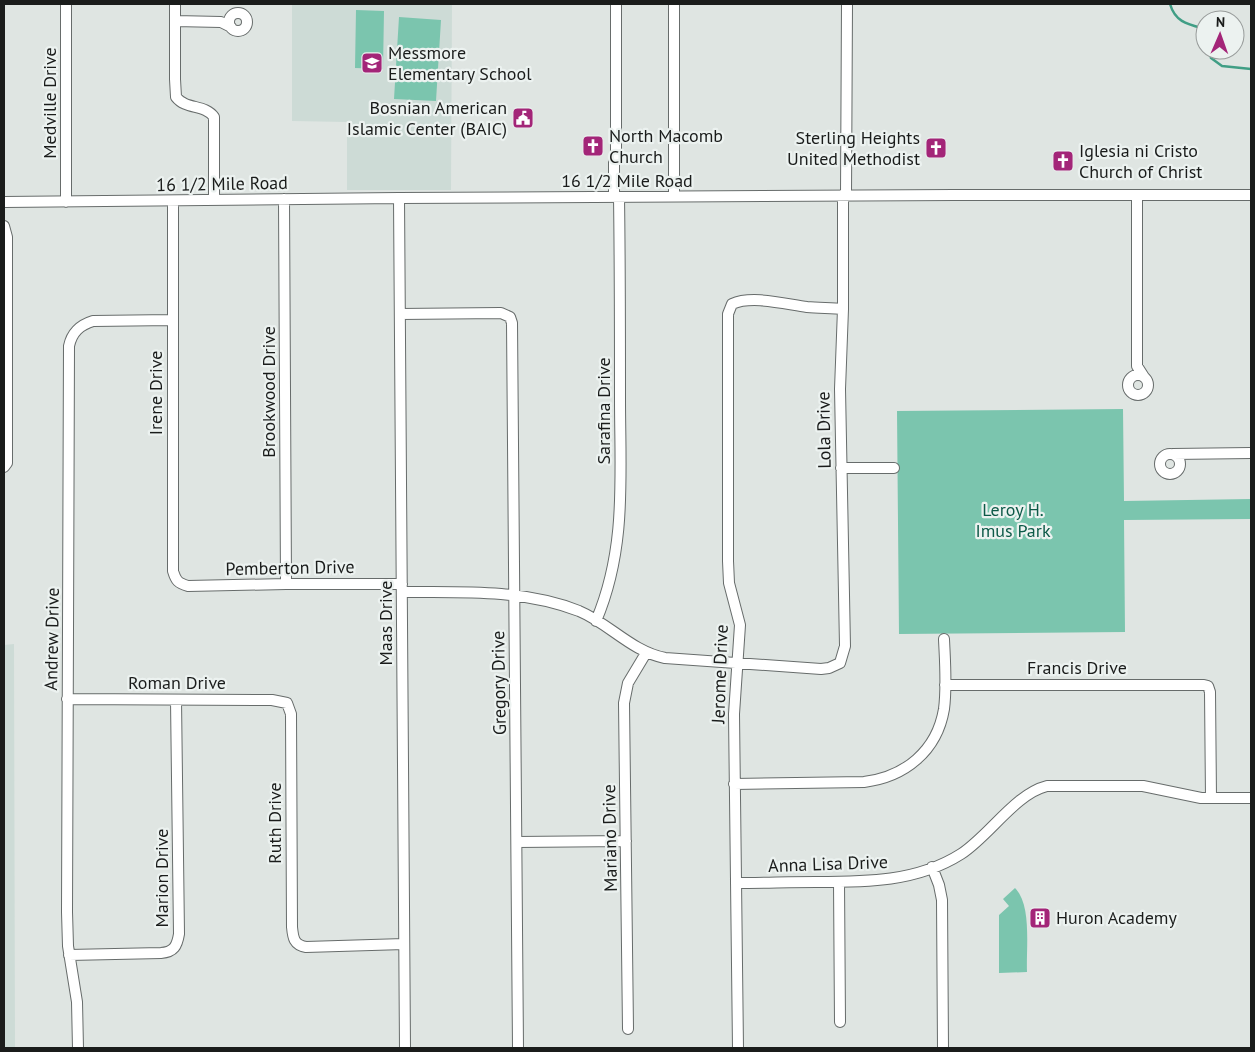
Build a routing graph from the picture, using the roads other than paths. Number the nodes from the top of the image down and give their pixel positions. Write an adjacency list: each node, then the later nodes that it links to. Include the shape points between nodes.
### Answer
1 (66, 4): 18 (street, Medville Drive)
2 (175, 4): 6 (street)
3 (616, 4): 12 (street, Sarafina Drive, via 614,162)
4 (674, 4): 10 (street)
5 (847, 4): 8 (street, Lola Drive)
6 (175, 21): 7 (street); 15 (street, via 176,96 185,105 207,111 214,117)
7 (231, 22)
8 (845, 195): 10 (street, 16 1/2 Mile Road); 11 (street, 16 1/2 Mile Road); 20 (street, Lola Drive)
9 (1251, 195): 11 (street, 16 1/2 Mile Road)
10 (674, 196): 12 (street, 16 1/2 Mile Road)
11 (1137, 196): 23 (street)
12 (617, 197): 13 (street, 16 1/2 Mile Road); 38 (street, Sarafina Drive, via 620,515 611,578)
13 (399, 198): 14 (street, 16 1/2 Mile Road); 21 (street, Maas Drive)
14 (284, 199): 15 (street, 16 1/2 Mile Road); 35 (street, Brookwood Drive)
15 (214, 200): 16 (street, 16 1/2 Mile Road)
16 (173, 201): 18 (street, 16 1/2 Mile Road); 22 (street, Irene Drive)
17 (4, 202): 18 (street, 16 1/2 Mile Road)
18 (66, 202)
19 (4, 226): 24 (street, via 7,237)
20 (843, 309): 32 (street, Lola Drive); 41 (street, Jerome Drive, via 774,301 743,301 729,308 728,561 729,583 740,625)
21 (400, 314): 36 (street, Maas Drive); 37 (street, Gregory Drive, via 492,312 510,318 513,329)
22 (172, 320): 34 (street, Irene Drive, via 173,571); 44 (street, Andrew Drive, via 93,321 76,330 70,340)
23 (1138, 366): 25 (street); 26 (street)
24 (5, 377): 31 (street)
25 (1131, 377): 26 (street); 26 (street, via 1127,386 1136,395 1147,389 1148,382)
26 (1144, 377)
27 (1187, 453): 28 (street); 29 (street); 30 (street)
28 (1251, 453)
29 (1173, 454): 30 (street); 30 (street, via 1161,457 1161,470 1167,474 1174,473)
30 (1180, 465)
31 (5, 467)
32 (841, 468): 33 (street); 42 (street, Lola Drive, via 845,646)
33 (894, 468)
34 (179, 583): 35 (street, Pemberton Drive, via 188,586)
35 (286, 584): 36 (street, Pemberton Drive)
36 (402, 588): 37 (street, Pemberton Drive); 55 (street, Maas Drive)
37 (514, 596): 38 (street, Pemberton Drive, via 562,606); 51 (street, Gregory Drive)
38 (596, 621): 40 (street, Pemberton Drive)
39 (944, 639): 43 (street)
40 (646, 653): 41 (street, Pemberton Drive, via 665,658); 50 (street, Mariano Drive, via 628,683 624,703)
41 (737, 663): 42 (street, Pemberton Drive, via 821,668); 47 (street, Jerome Drive)
42 (840, 663)
43 (945, 685): 47 (street, via 942,717 935,737 908,768 886,778 864,782); 48 (street, Francis Drive, via 1208,686)
44 (67, 699): 45 (street, Roman Drive); 56 (street, Andrew Drive)
45 (176, 700): 46 (street, Roman Drive, via 272,700); 56 (street, Marion Drive, via 177,944 171,951 161,954)
46 (287, 703): 55 (street, Ruth Drive, via 291,714 294,939 306,947)
47 (734, 784): 54 (street, Jerome Drive)
48 (1211, 798): 49 (street, Anna Lisa Drive); 52 (street, Anna Lisa Drive, via 1143,786 1060,785 1036,789 974,844 954,858)
49 (1251, 798)
50 (626, 841): 51 (street); 58 (street, Mariano Drive)
51 (517, 842): 61 (street, Gregory Drive)
52 (932, 867): 53 (street, Anna Lisa Drive, via 886,880); 63 (street, via 942,900)
53 (839, 882): 54 (street, Anna Lisa Drive); 57 (street)
54 (736, 883): 62 (street, Jerome Drive)
55 (404, 944): 60 (street, Maas Drive)
56 (69, 955): 59 (street, Andrew Drive, via 77,1002)
57 (840, 1022)
58 (628, 1029)
59 (78, 1048)
60 (405, 1048)
61 (518, 1048)
62 (738, 1048)
63 (943, 1048)

